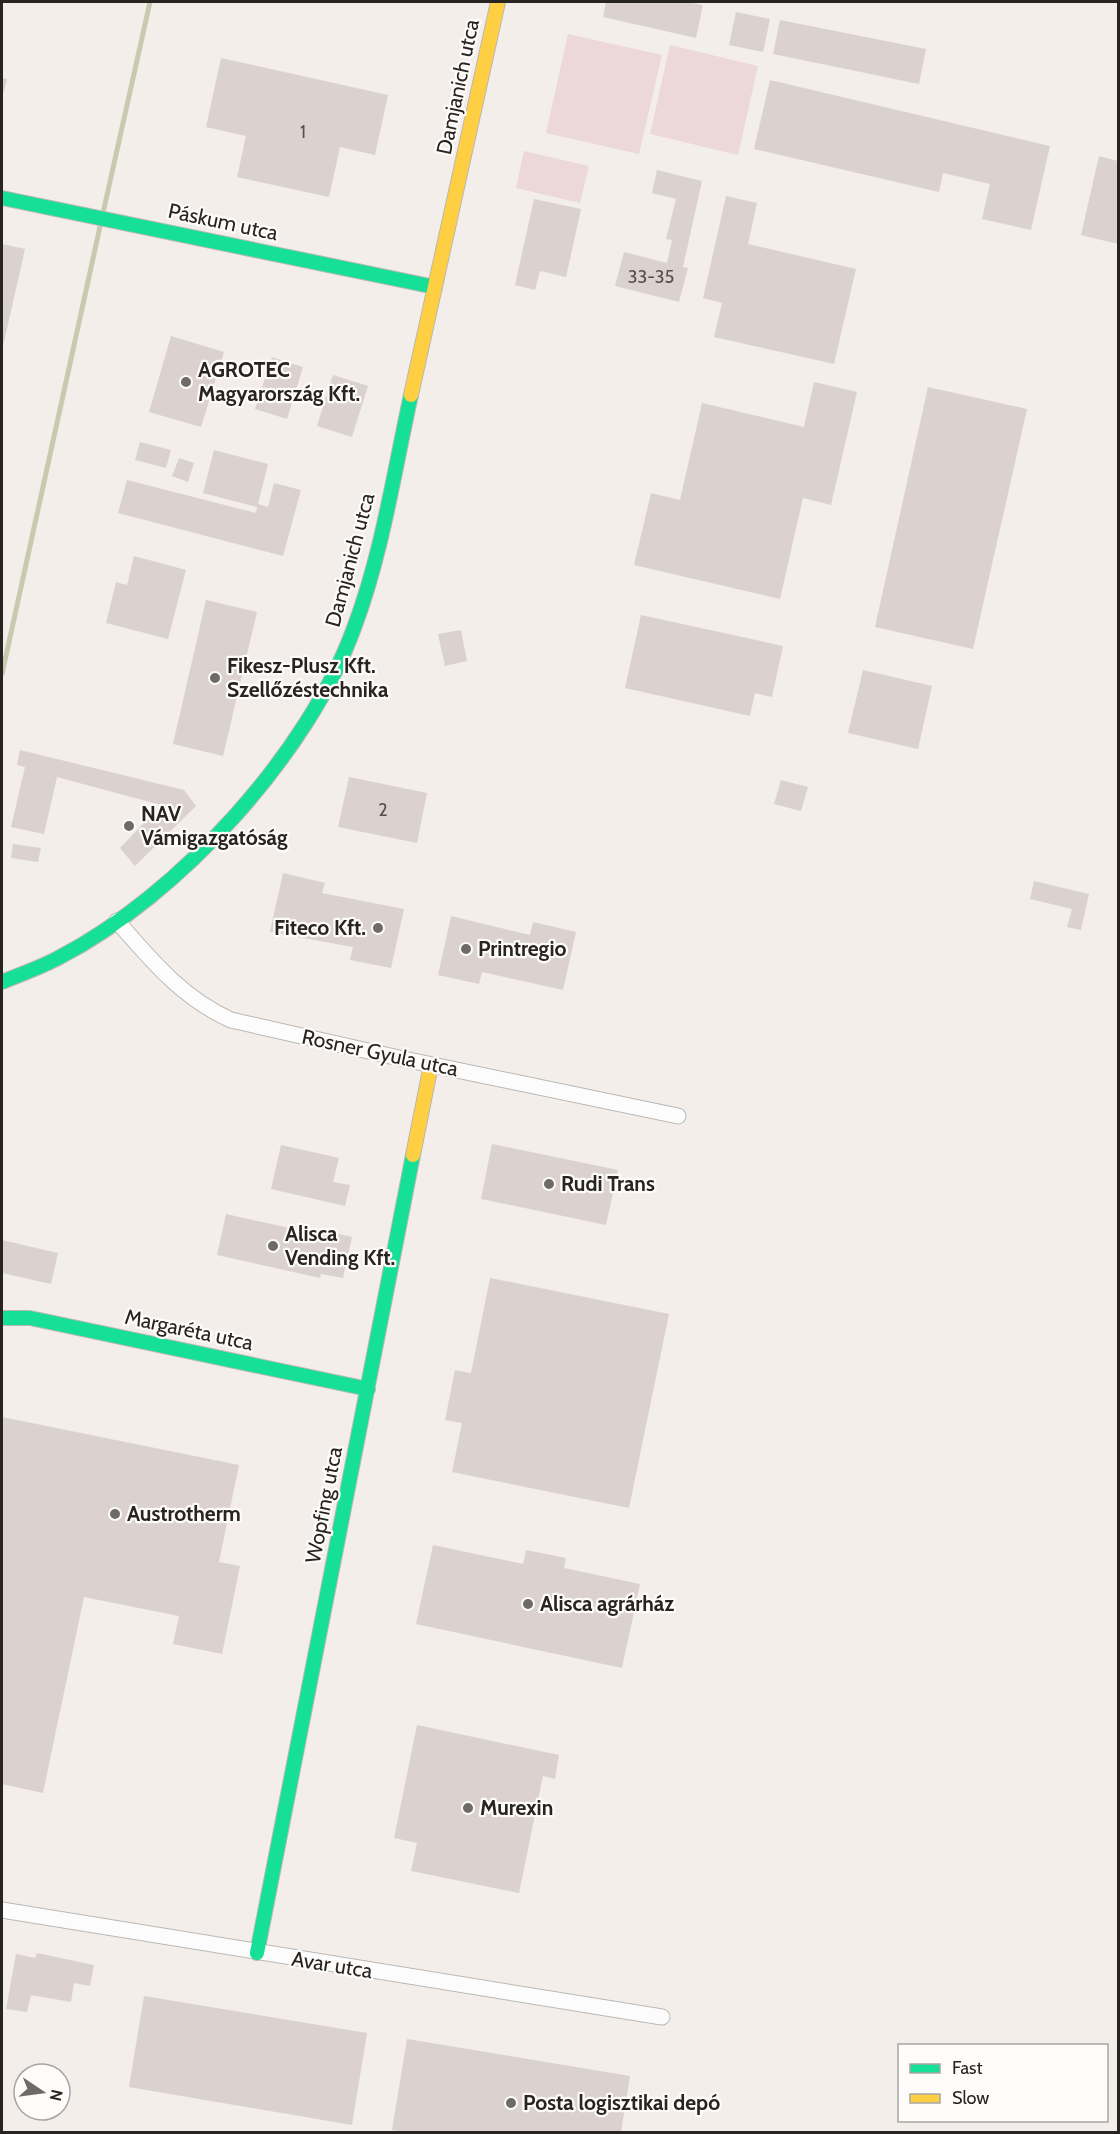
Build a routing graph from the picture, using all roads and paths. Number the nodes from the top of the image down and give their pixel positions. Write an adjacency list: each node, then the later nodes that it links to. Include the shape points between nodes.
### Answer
1 (498, 2): 3 (street, Damjanich utca)
2 (2, 198): 3 (street, Páskum utca)
3 (435, 287): 4 (street, Damjanich utca, via 369,584 339,669 295,745 246,806 198,854)
4 (117, 921): 5 (street, Damjanich utca, via 67,955); 6 (street, Rosner Gyula utca, via 164,975 207,1009 231,1020)
5 (2, 982)
6 (431, 1065): 7 (street, Rosner Gyula utca); 9 (street, Wopfing utca)
7 (678, 1116)
8 (2, 1318): 9 (street, Margaréta utca, via 30,1318)
9 (368, 1389): 11 (street, Wopfing utca)
10 (2, 1911): 11 (street, Avar utca)
11 (257, 1953): 12 (street, Avar utca)
12 (662, 2017)

